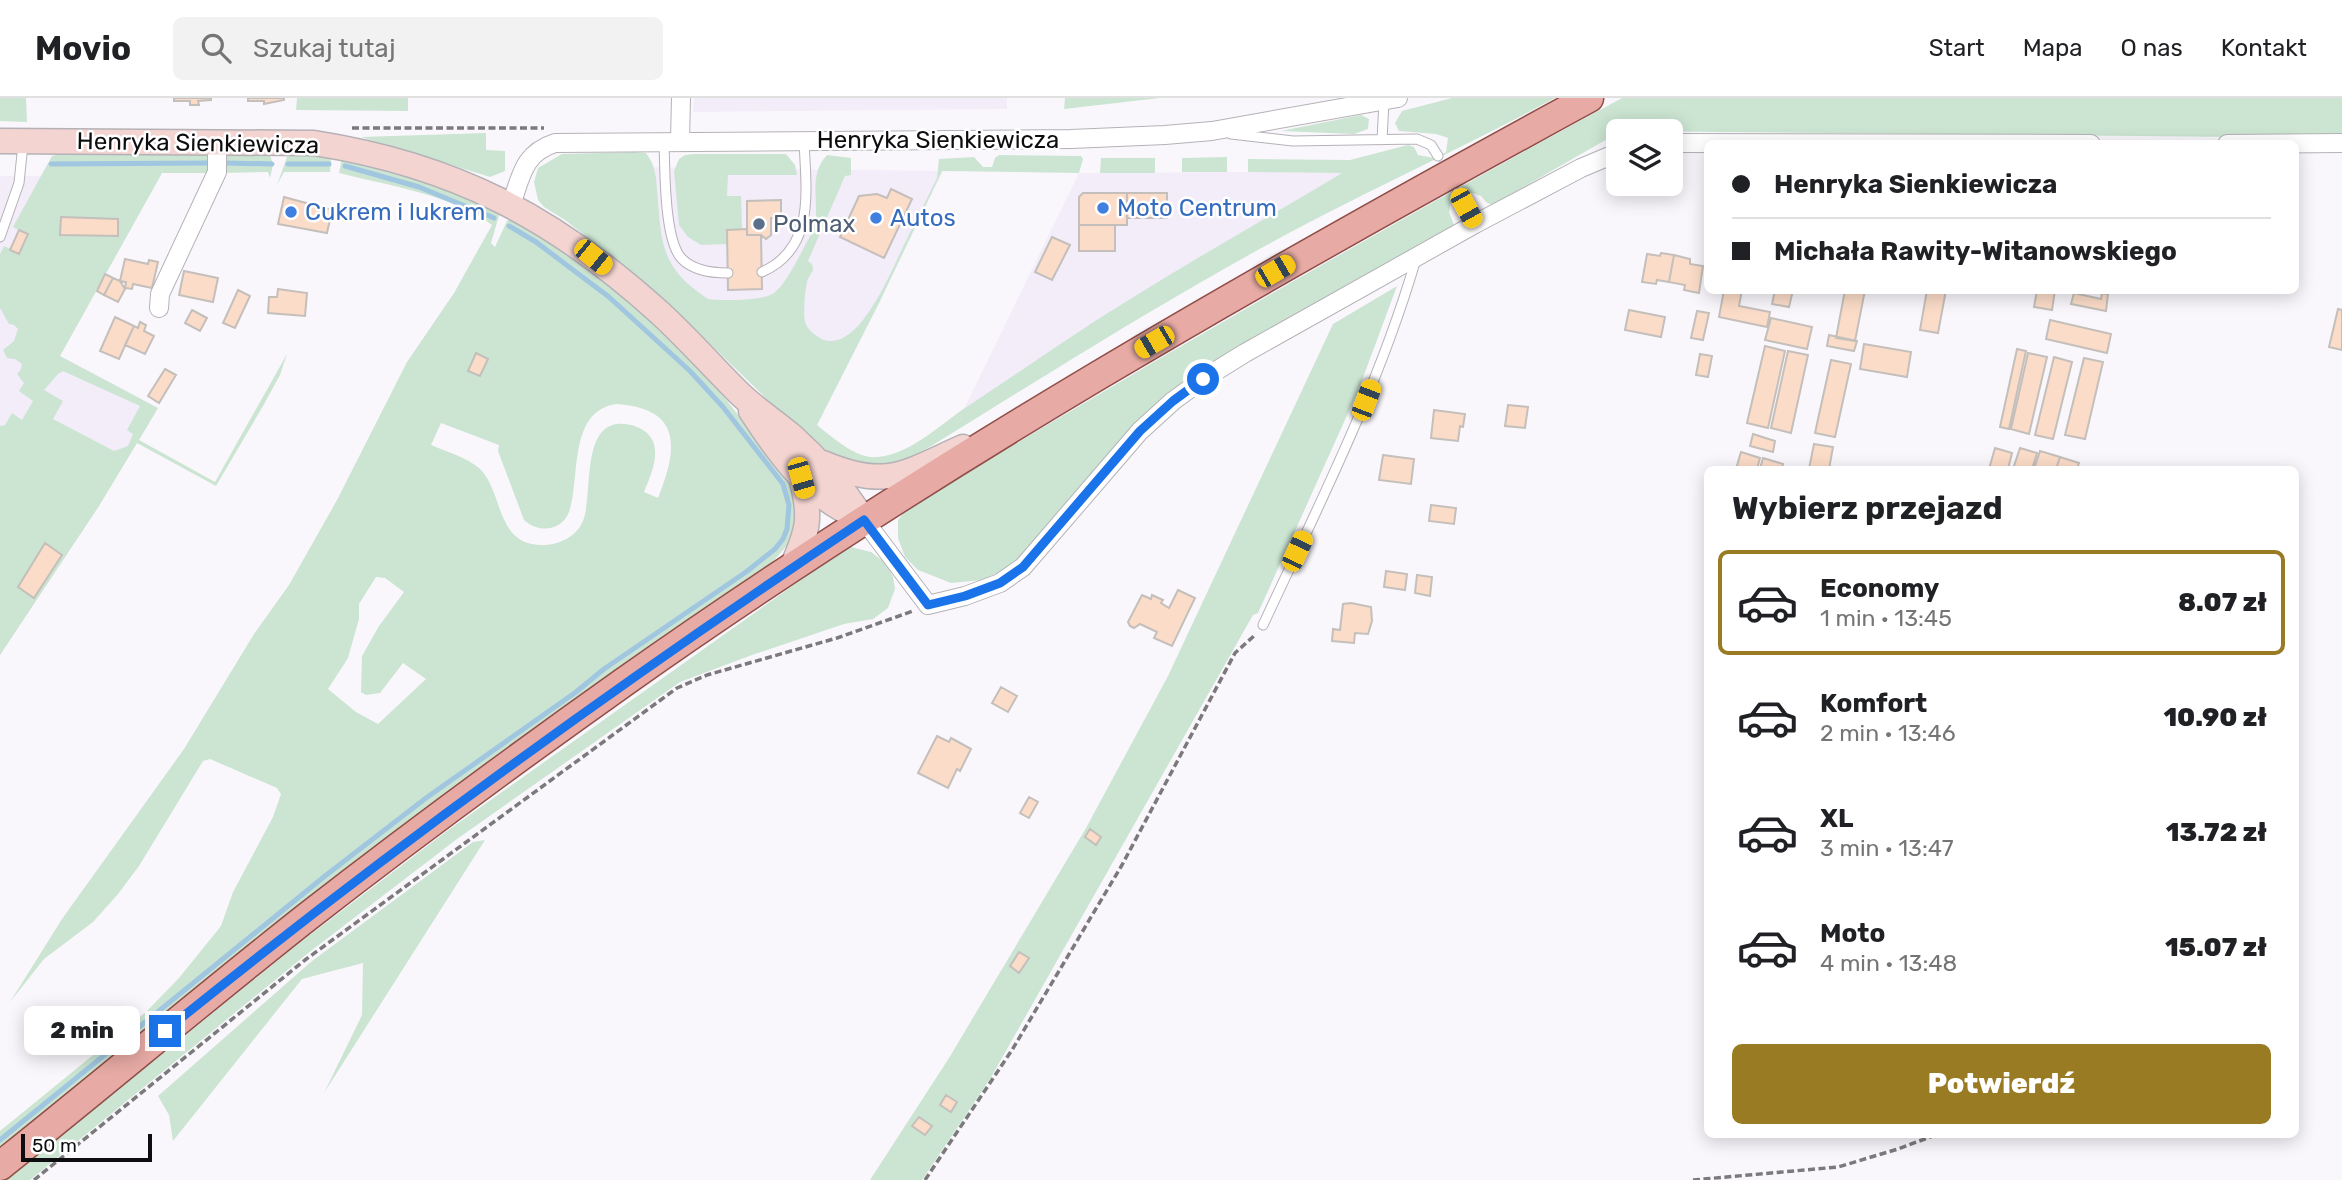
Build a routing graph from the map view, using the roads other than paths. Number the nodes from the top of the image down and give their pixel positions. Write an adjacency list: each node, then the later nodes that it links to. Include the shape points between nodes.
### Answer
1 (681, 98): 5 (street)
2 (1589, 98): 26 (main road, via 1296,260)
3 (1391, 99): 4 (street, Henryka Sienkiewicza); 6 (lane)
4 (1212, 131): 6 (lane, via 1293,142); 9 (street, Henryka Sienkiewicza, via 1071,139)
5 (672, 140): 9 (street, Henryka Sienkiewicza); 17 (street, Henryka Sienkiewicza, via 566,141 544,146 528,161); 24 (lane, via 669,226 674,244 681,259 698,269)
6 (1382, 140): 14 (lane, via 1424,141)
7 (12, 141): 8 (street, Henryka Sienkiewicza); 18 (lane, via 19,183)
8 (217, 141): 17 (street, Henryka Sienkiewicza, via 314,143 358,150 444,176); 25 (street, via 217,172 163,286)
9 (804, 141): 23 (lane, via 805,215 800,236 785,258)
10 (1683, 143): 11 (street)
11 (1704, 143)
12 (2299, 143): 13 (street)
13 (2342, 143)
14 (1438, 156)
15 (1606, 157): 20 (street)
16 (1457, 192): 20 (lane)
17 (511, 205): 27 (street, Henryka Sienkiewicza, via 571,241 644,299)
18 (12, 206): 19 (lane); 21 (lane)
19 (0, 209)
20 (1475, 224): 22 (street)
21 (0, 237)
22 (1418, 256): 28 (street, Henryka Sienkiewicza, via 1245,353 1173,401 1140,431 1023,567 1000,583 928,605); 30 (lane, via 1366,400)
23 (762, 272)
24 (728, 273)
25 (159, 308)
26 (1009, 427): 27 (street, Henryka Sienkiewicza, via 903,474 870,478); 28 (main road)
27 (810, 470): 28 (street, Henryka Sienkiewicza, via 845,491); 29 (street, via 809,516)
28 (864, 520): 29 (main road)
29 (792, 567): 31 (main road, via 418,832)
30 (1263, 625)
31 (0, 1167)

